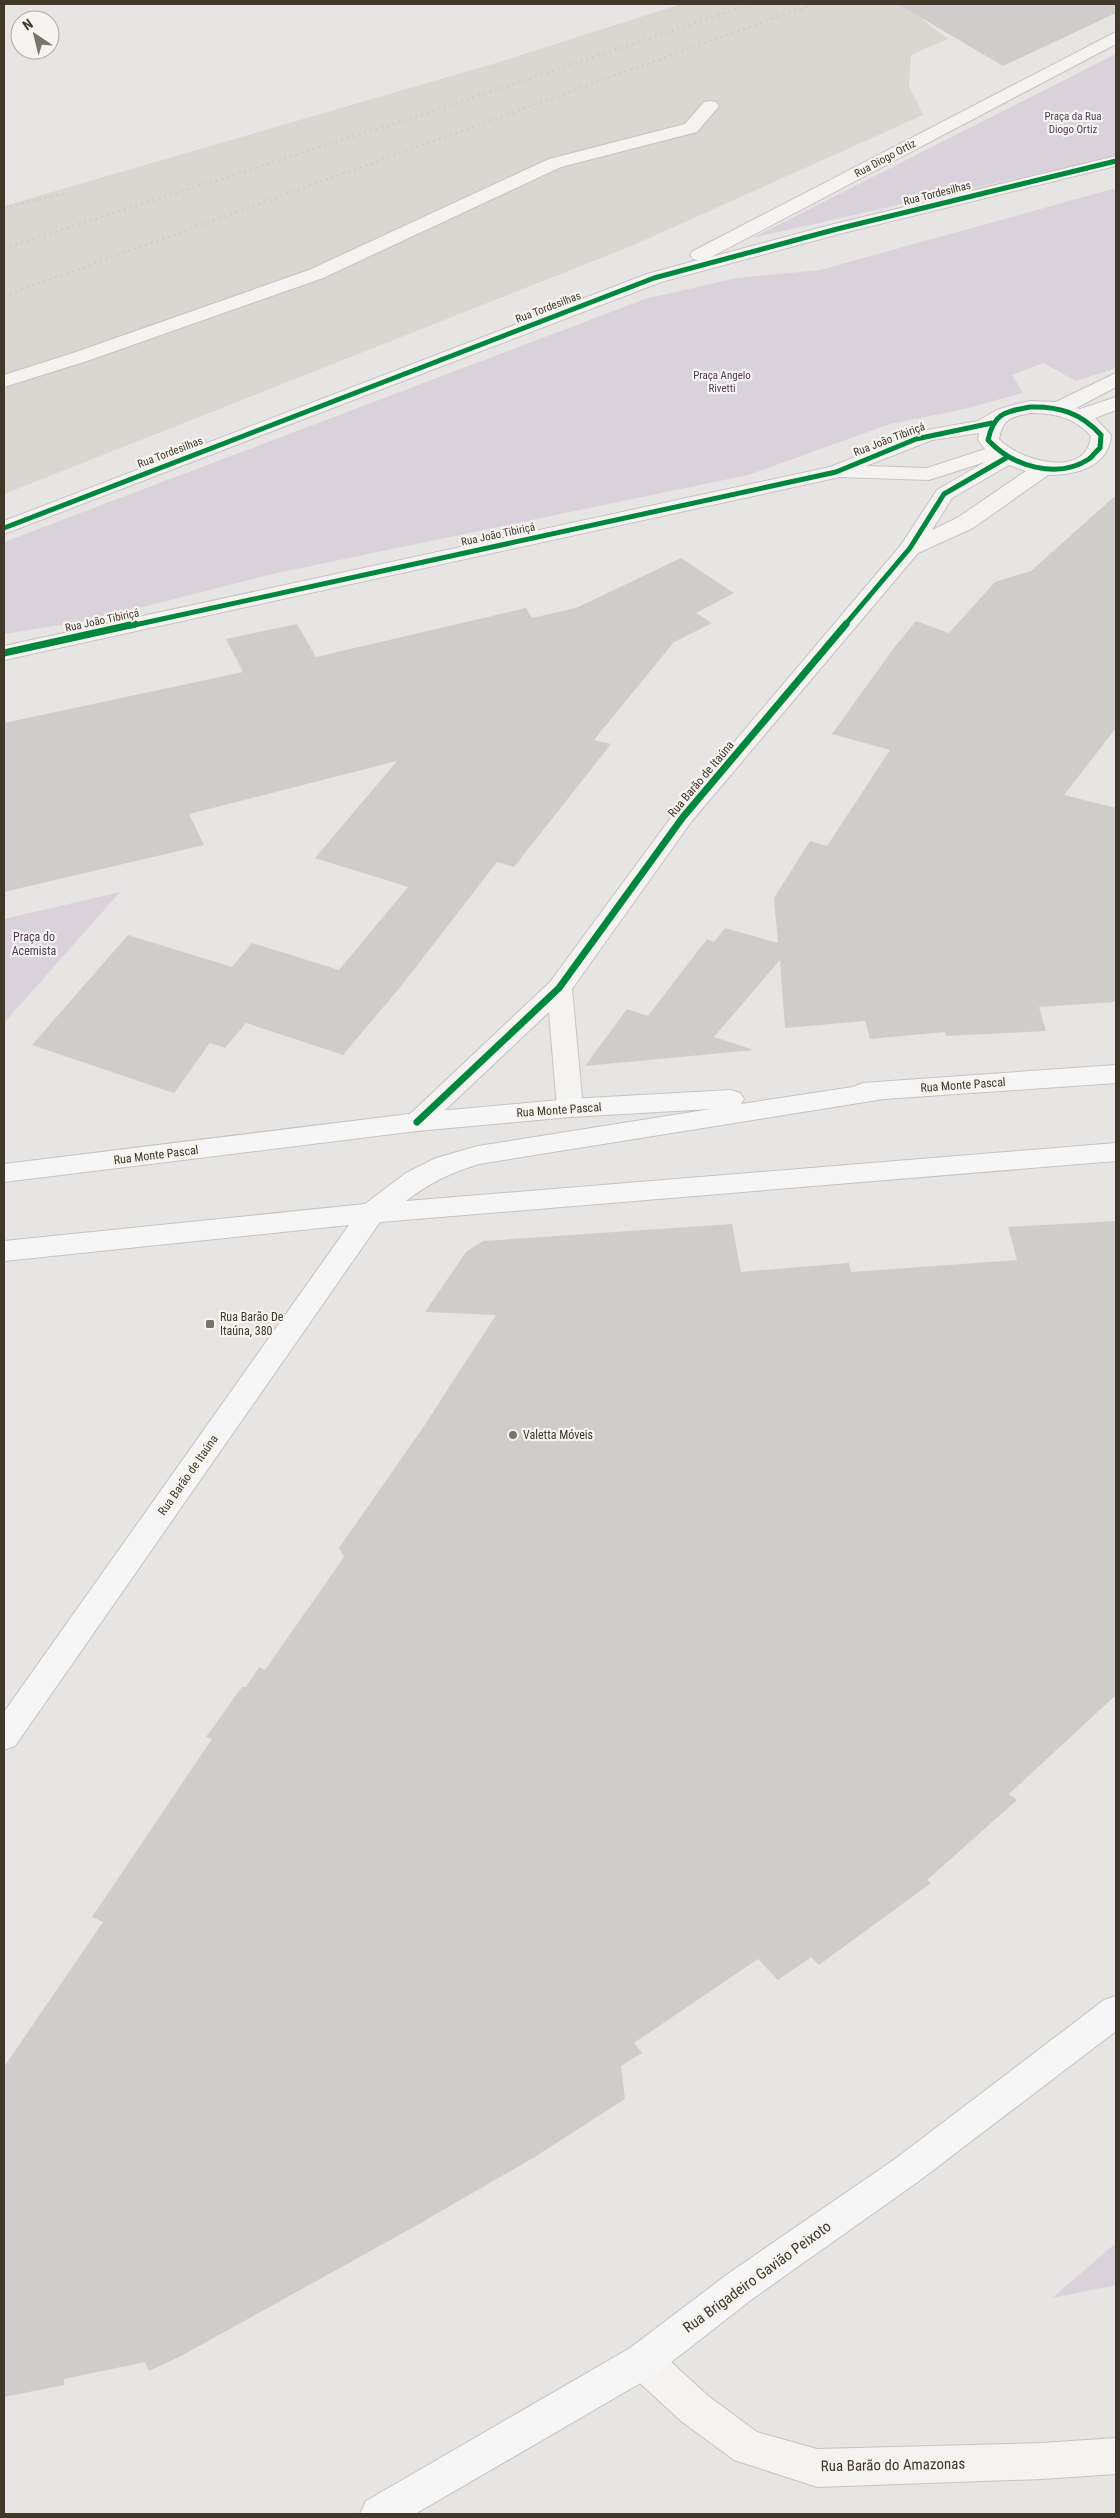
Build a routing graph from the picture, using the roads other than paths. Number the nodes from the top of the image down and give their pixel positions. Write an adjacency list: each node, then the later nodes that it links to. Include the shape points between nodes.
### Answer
1 (1116, 37): 4 (street, Rua Diogo Ortiz)
2 (710, 106): 6 (street, via 691,128 555,163 316,274 80,357)
3 (1116, 161): 4 (street, Rua Tordesilhas)
4 (654, 278): 17 (street, Rua Tordesilhas)
5 (1116, 379): 8 (street)
6 (4, 380)
7 (1116, 403): 9 (street)
8 (1058, 409): 9 (street, Rua João Tibiriçá); 10 (street, Rua João Tibiriçá, via 1019,409 1002,414)
9 (1081, 416): 11 (street)
10 (992, 423): 12 (street, via 988,440); 14 (street, Rua João Tibiriçá, via 928,436)
11 (1108, 433): 13 (street, via 1100,448 1088,459 1068,466)
12 (1001, 454): 13 (street, via 1020,464); 15 (street, Rua João Tibiriçá); 16 (street, Rua Barão de Itaúna)
13 (1044, 468): 18 (street, Rua Barão de Itaúna, via 964,523)
14 (836, 472): 15 (street, Rua João Tibiriçá); 19 (street, Rua João Tibiriçá)
15 (928, 474): 16 (street, via 938,482)
16 (944, 494): 18 (street, Rua Barão de Itaúna)
17 (4, 528)
18 (910, 548): 20 (street, Rua Barão de Itaúna, via 682,817)
19 (4, 653)
20 (559, 988): 23 (street); 24 (street, Rua Barão de Itaúna)
21 (1116, 1074): 22 (main road, Rua Monte Pascal)
22 (882, 1091): 23 (main road, Rua Monte Pascal); 27 (main road, via 478,1155 445,1165 415,1180)
23 (570, 1108): 24 (main road, Rua Monte Pascal)
24 (418, 1122): 26 (main road, Rua Monte Pascal)
25 (1116, 1152): 27 (main road)
26 (4, 1173)
27 (372, 1213): 28 (main road); 29 (main road, Rua Barão de Itaúna)
28 (4, 1251)
29 (4, 1738)
30 (1116, 2011): 31 (main road, Rua Brigadeiro Gavião Peixoto, via 907,2170 742,2285)
31 (643, 2361): 32 (street, Rua Barão do Amazonas, via 694,2408 747,2446 817,2468); 33 (main road, Rua Brigadeiro Gavião Peixoto)
32 (1116, 2456)
33 (379, 2514)

